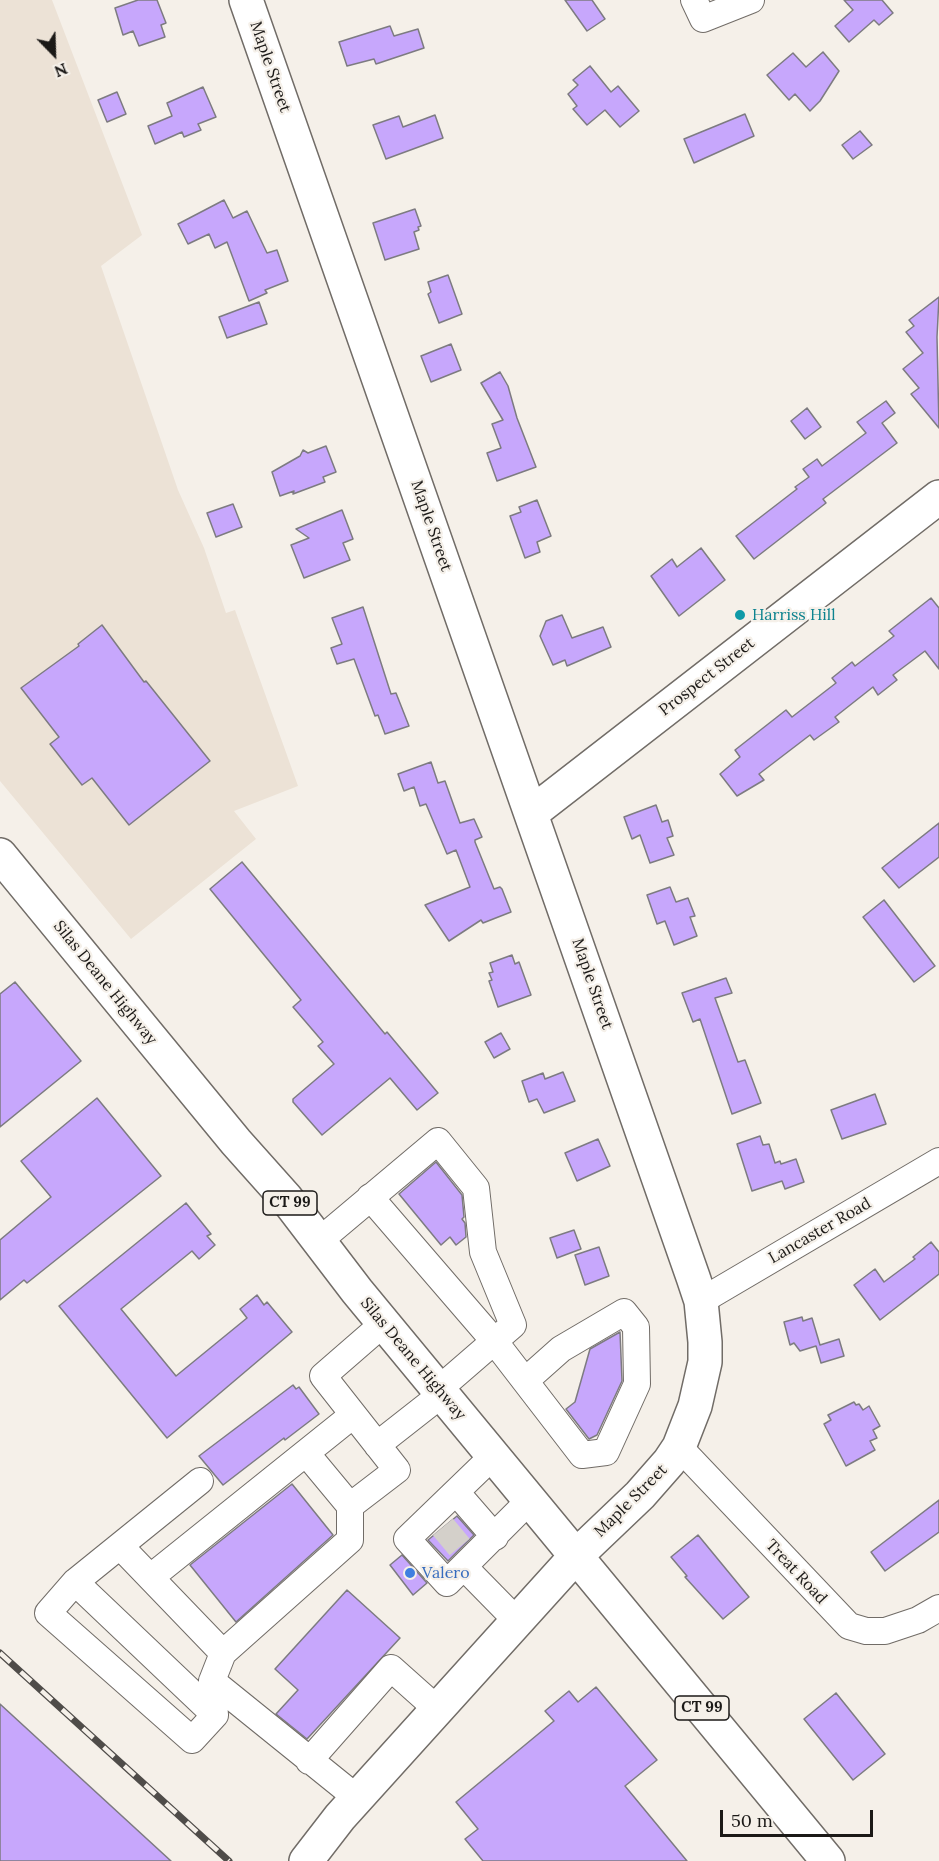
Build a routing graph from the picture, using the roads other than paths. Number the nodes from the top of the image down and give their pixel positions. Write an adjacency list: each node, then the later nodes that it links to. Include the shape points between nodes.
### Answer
1 (246, 0): 5 (main road, Maple Street)
2 (694, 0): 3 (street, via 703,19)
3 (751, 0)
4 (939, 497): 5 (main road, Prospect Street)
5 (532, 812): 10 (main road, Maple Street)
6 (0, 855): 9 (main road, Silas Deane Highway / CT 99)
7 (939, 1161): 10 (street, Lancaster Road)
8 (370, 1197): 9 (street); 12 (street); 12 (street, via 438,1141 476,1188 483,1252 513,1325)
9 (319, 1241): 11 (main road, Silas Deane Highway / CT 99)
10 (701, 1301): 17 (main road, Maple Street, via 705,1362 695,1406)
11 (384, 1323): 14 (main road, Silas Deane Highway / CT 99); 15 (street, via 323,1376)
12 (495, 1342): 13 (street); 14 (street)
13 (525, 1381): 13 (street, via 582,1455 606,1452 637,1384 636,1327 624,1312 561,1349)
14 (440, 1391): 16 (street); 19 (main road, Silas Deane Highway / CT 99)
15 (353, 1415): 16 (street); 18 (street)
16 (376, 1445): 23 (street, via 397,1470)
17 (679, 1447): 26 (main road, Maple Street, via 655,1479); 30 (street, Treat Road, via 849,1626 885,1631)
18 (306, 1453): 23 (street); 28 (street)
19 (494, 1456): 21 (street); 22 (main road, Silas Deane Highway / CT 99)
20 (200, 1481): 25 (street)
21 (456, 1492): 24 (street); 27 (street, via 438,1521 407,1539 447,1584)
22 (530, 1500): 24 (street); 26 (main road, Silas Deane Highway / CT 99)
23 (350, 1506): 32 (street, via 350,1540 344,1548)
24 (495, 1537): 27 (street)
25 (120, 1546): 28 (street); 29 (street)
26 (576, 1556): 31 (main road, Maple Street); 39 (main road, Silas Deane Highway / CT 99)
27 (467, 1560): 31 (street)
28 (151, 1577): 32 (street)
29 (75, 1582): 35 (street); 35 (street, via 48,1613 192,1740)
30 (939, 1608)
31 (517, 1621): 34 (main road, Maple Street)
32 (223, 1653): 33 (street)
33 (212, 1681): 35 (street); 36 (street)
34 (437, 1709): 36 (street, via 391,1668); 37 (main road, Maple Street)
35 (215, 1715)
36 (309, 1761): 37 (street)
37 (357, 1798): 38 (main road, Maple Street)
38 (306, 1861)
39 (828, 1861)

